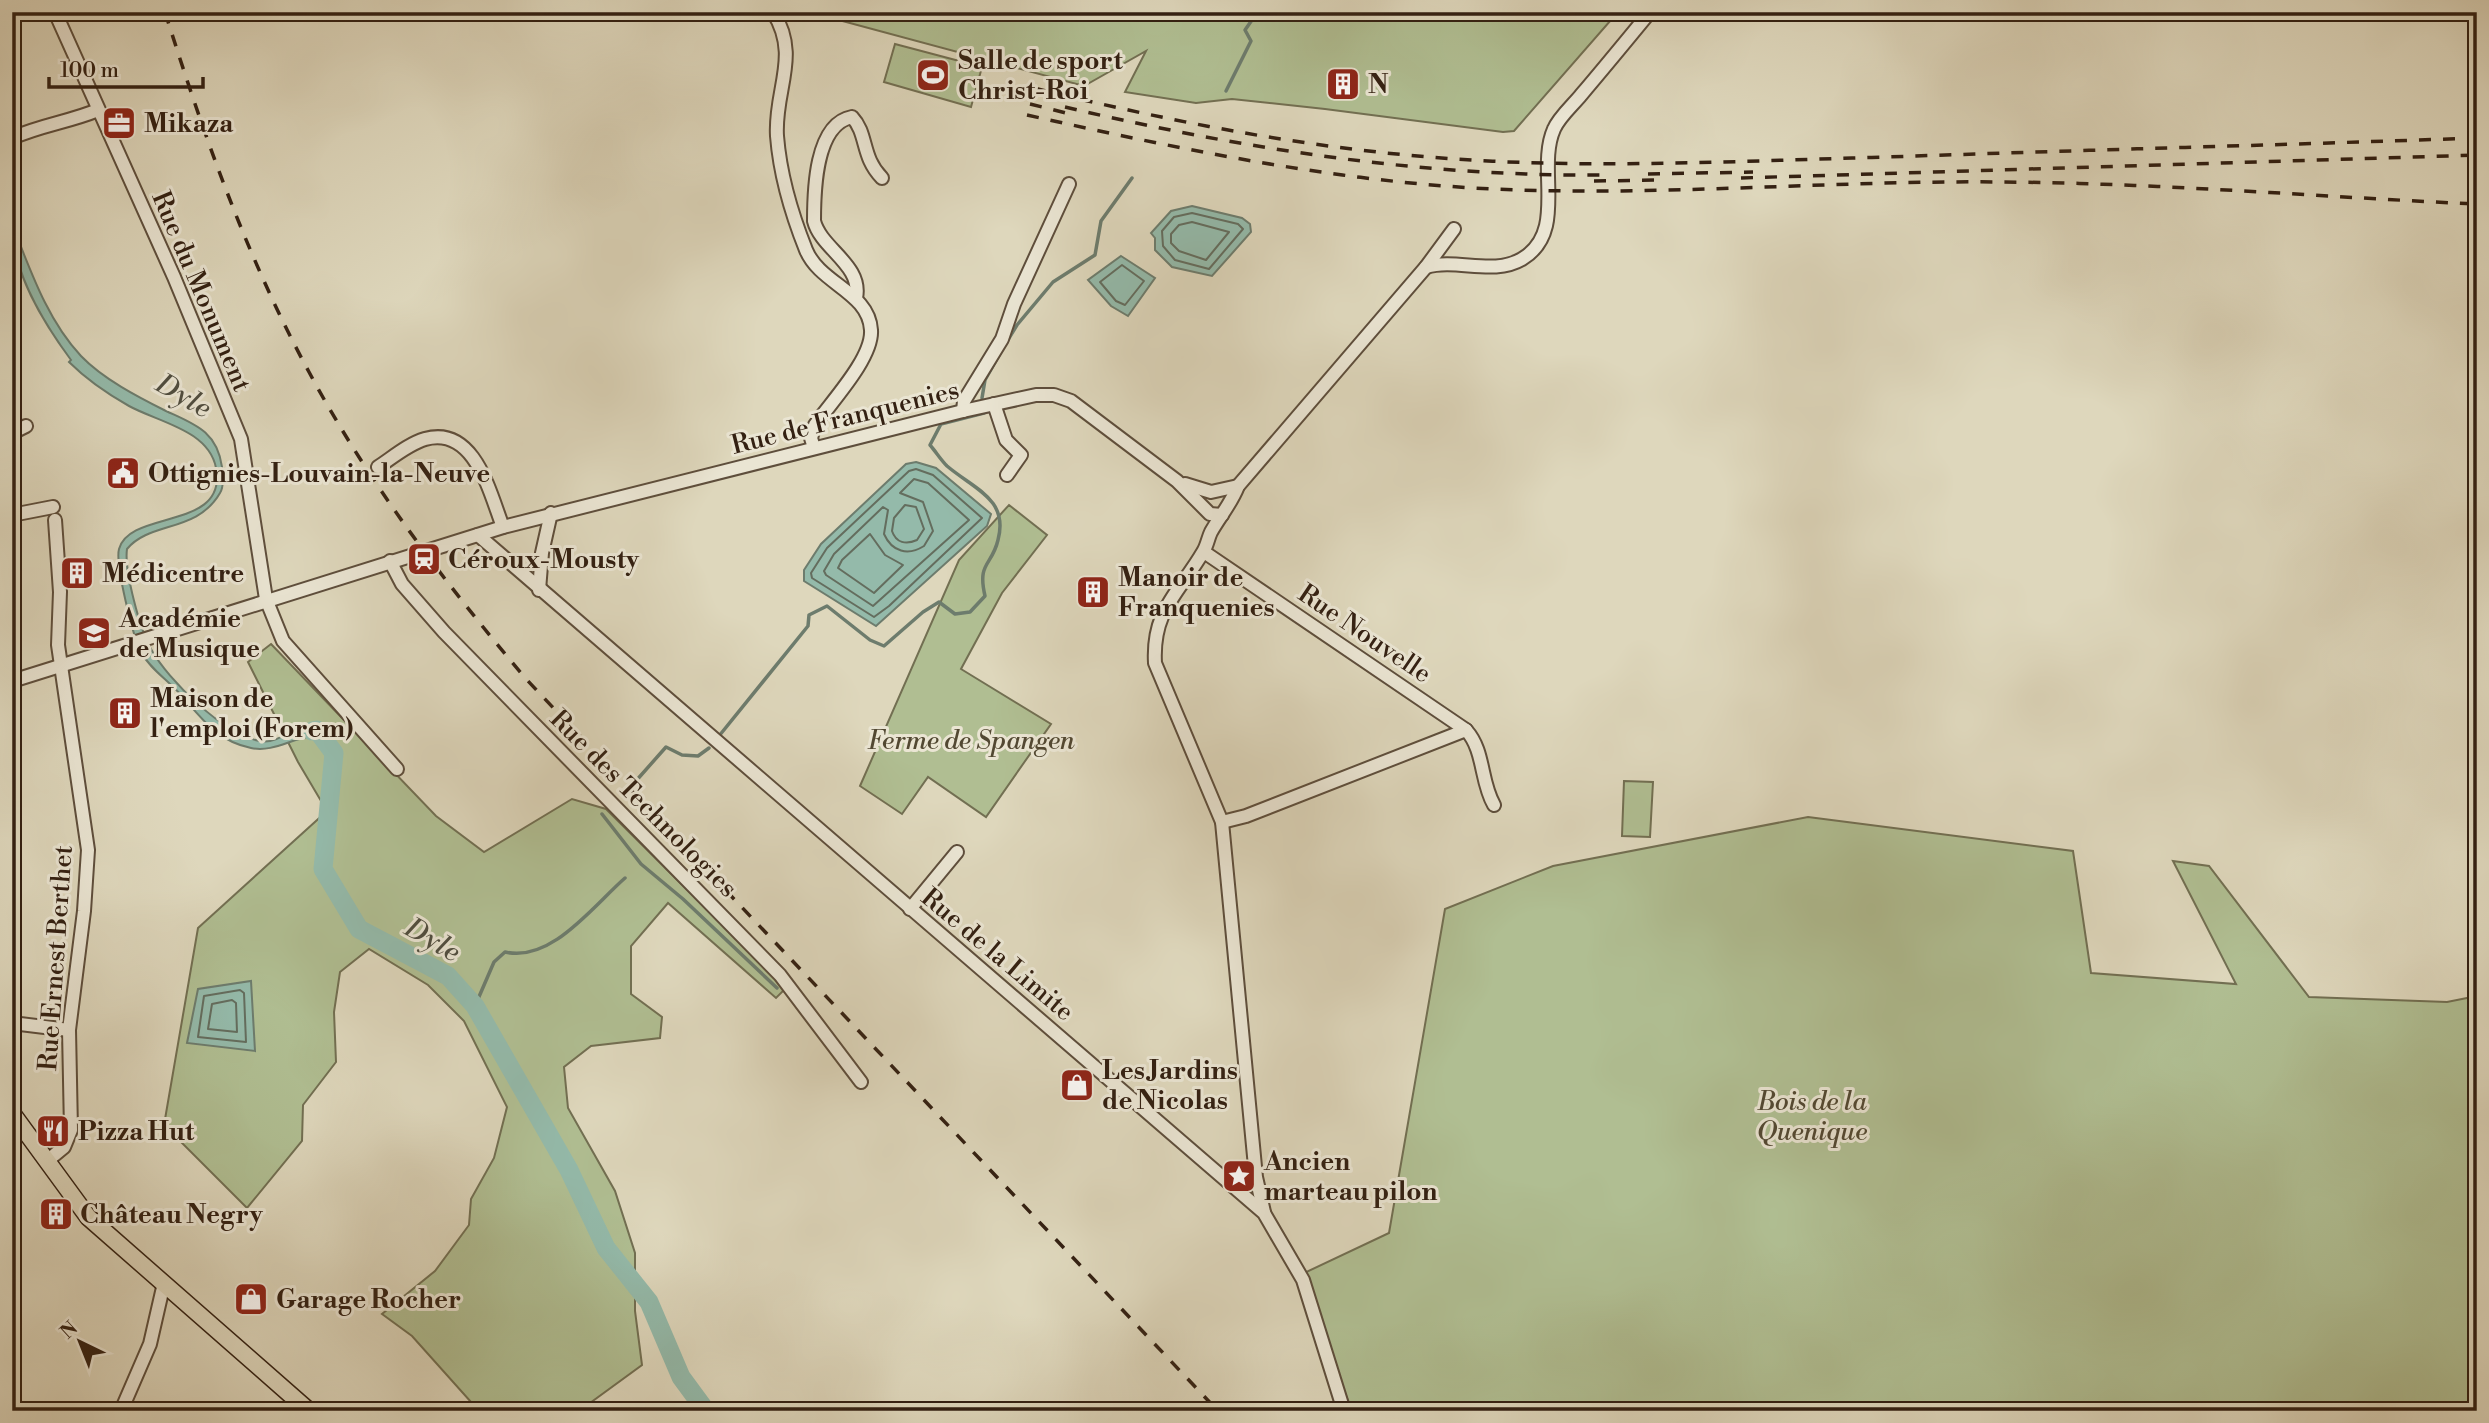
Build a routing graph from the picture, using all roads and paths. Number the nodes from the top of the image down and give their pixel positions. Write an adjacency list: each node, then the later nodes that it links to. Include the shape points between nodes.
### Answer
1 (55, 12): 4 (street, Rue du Monument)
2 (773, 12): 10 (street, via 788,50 777,136 789,200 812,261)
3 (1650, 12): 9 (street, via 1554,127 1546,222 1534,249 1504,265)
4 (98, 110): 5 (street); 28 (street, Rue du Monument, via 241,439)
5 (12, 138)
6 (882, 178): 10 (street, via 865,155 862,135 852,117 830,129 816,179 814,222 847,265)
7 (1069, 184): 12 (street, via 1002,339 964,401)
8 (1454, 229): 9 (street)
9 (1426, 267): 19 (street, via 1238,486)
10 (856, 298): 15 (street, via 870,323 871,340 815,425)
11 (994, 404): 12 (street, Rue de Franquenies); 17 (street, via 1006,440 1021,456); 18 (street, Rue de Franquenies, via 1036,395 1071,401)
12 (963, 411): 15 (street, Rue de Franquenies)
13 (26, 426): 14 (street)
14 (12, 433)
15 (814, 448): 21 (street, Rue de Franquenies)
16 (378, 467): 23 (street, via 424,439 452,441 466,448 477,462)
17 (1007, 475)
18 (1177, 481): 19 (street, Rue de Franquenies); 20 (street, Rue de Franquenies)
19 (1221, 495): 20 (street, via 1205,499); 20 (street, via 1227,511)
20 (1212, 511): 25 (street)
21 (551, 513): 23 (street, Rue de Franquenies); 27 (street)
22 (12, 515): 29 (street, Rue Ernest Berthet, via 54,514)
23 (503, 527): 24 (street, Rue de Franquenies)
24 (478, 535): 26 (street, Rue de Franquenies); 27 (street, Rue de la Limite)
25 (1204, 552): 31 (street, Rue Nouvelle); 34 (street, via 1160,617 1154,653)
26 (390, 561): 28 (street, Rue de Franquenies); 39 (street, Rue des Technologies, via 402,584 444,632 780,975)
27 (539, 590): 36 (street, Rue de la Limite)
28 (266, 600): 29 (street, Rue de Franquenies); 32 (street, Rue du Monument, via 283,641)
29 (61, 666): 30 (street, Rue de Franquenies); 38 (street, Rue Ernest Berthet, via 88,850)
30 (12, 681)
31 (1466, 730): 33 (street, via 1478,748 1486,791); 34 (street)
32 (397, 769)
33 (1494, 805)
34 (1222, 822): 42 (street)
35 (957, 852): 36 (street)
36 (910, 909): 43 (street, Rue de la Limite)
37 (12, 1023): 38 (street)
38 (69, 1030): 41 (street, Rue Ernest Berthet, via 71,1130 64,1147)
39 (861, 1082)
40 (12, 1113): 41 (main road)
41 (47, 1161): 45 (main road, via 88,1217)
42 (1256, 1177): 43 (street); 44 (street)
43 (1241, 1191): 44 (street, Rue de la Limite)
44 (1264, 1213): 48 (street, Rue de la Limite, via 1303,1280)
45 (164, 1283): 46 (street, via 150,1344); 47 (main road)
46 (121, 1411)
47 (309, 1411)
48 (1344, 1411)

